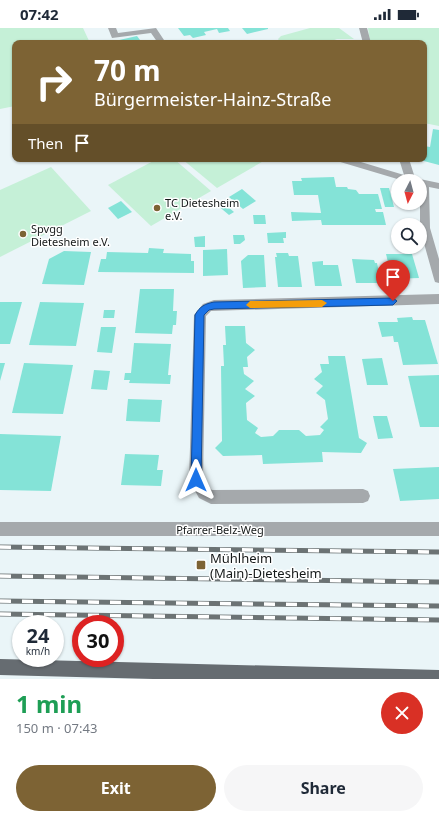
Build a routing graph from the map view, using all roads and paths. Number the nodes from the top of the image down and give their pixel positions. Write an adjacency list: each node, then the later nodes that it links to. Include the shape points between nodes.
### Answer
1 (112, 28): 3 (street, via 115,36)
2 (363, 28): 5 (street)
3 (152, 29): 4 (street)
4 (160, 40)
5 (366, 40)
6 (350, 162): 8 (street)
7 (406, 162): 9 (street)
8 (391, 174)
9 (413, 174)
10 (427, 184): 11 (street)
11 (439, 186)
12 (422, 210): 13 (street)
13 (439, 279)
14 (439, 299): 15 (street, via 214,305 206,307 200,315 196,480 204,493 211,496)
15 (364, 496)
16 (0, 529): 17 (street, Pfarrer-Belz-Weg)
17 (439, 529)
18 (0, 667): 19 (main road)
19 (148, 675): 20 (main road)
20 (439, 678)

